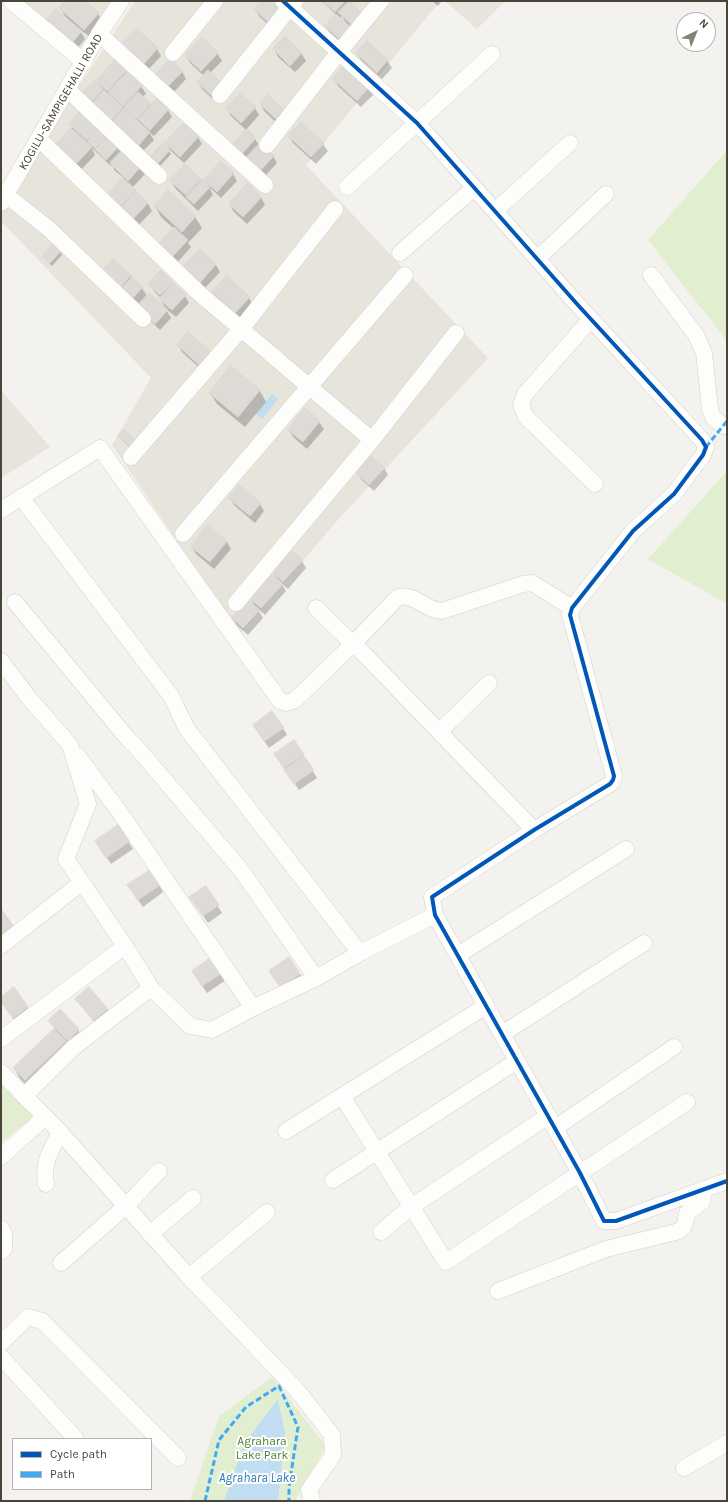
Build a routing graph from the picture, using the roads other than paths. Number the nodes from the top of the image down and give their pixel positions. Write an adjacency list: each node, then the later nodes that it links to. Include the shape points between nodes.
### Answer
1 (121, 1): 6 (street, KOGILU-SAMPIGEHALLI ROAD)
2 (215, 1): 8 (street)
3 (381, 1): 7 (street)
4 (17, 3): 10 (street)
5 (289, 3): 7 (street); 12 (street)
6 (100, 34): 10 (street, KOGILU-SAMPIGEHALLI ROAD); 18 (street)
7 (339, 52): 13 (street); 16 (street)
8 (173, 53)
9 (492, 54): 13 (street)
10 (84, 62): 11 (street, KOGILU-SAMPIGEHALLI ROAD)
11 (68, 90): 14 (street, KOGILU-SAMPIGEHALLI ROAD); 17 (street)
12 (220, 95)
13 (417, 123): 19 (street); 20 (street)
14 (39, 139): 22 (street, KOGILU-SAMPIGEHALLI ROAD); 31 (street, via 200,294)
15 (570, 143): 24 (street)
16 (267, 144)
17 (160, 176)
18 (265, 185)
19 (347, 187)
20 (474, 188): 24 (street); 25 (street)
21 (606, 194): 26 (street)
22 (3, 199): 29 (street, via 49,229)
23 (335, 209): 31 (street)
24 (495, 211): 26 (street)
25 (400, 253)
26 (537, 259): 30 (street)
27 (405, 275): 33 (street)
28 (652, 275): 34 (street, via 702,345 710,409 713,417)
29 (143, 318)
30 (591, 320): 37 (street, via 525,394 521,406 526,417); 44 (street, via 706,447 703,455 674,494 637,527)
31 (241, 329): 33 (street); 36 (street)
32 (456, 333): 35 (street)
33 (309, 386): 35 (street); 40 (street)
34 (723, 426)
35 (372, 440): 42 (street)
36 (131, 457)
37 (594, 484)
38 (21, 497): 39 (street); 45 (street, via 100,448 280,701 286,703 295,700); 57 (street, via 171,696 187,728)
39 (1, 510)
40 (182, 534)
41 (15, 602): 59 (street, via 128,740 242,870)
42 (236, 603)
43 (316, 608): 45 (street)
44 (572, 608): 45 (street, via 532,583 442,611 404,596 398,597); 50 (street, via 571,623 614,776 610,784)
45 (353, 644): 48 (street)
46 (1, 661): 49 (street)
47 (489, 683): 48 (street)
48 (440, 732): 50 (street)
49 (70, 745): 52 (street, via 88,804 66,859); 62 (street, via 122,814)
50 (534, 830): 53 (street, via 432,897)
51 (626, 849): 58 (street)
52 (81, 883): 55 (street); 56 (street)
53 (435, 915): 57 (street); 58 (street)
54 (644, 943): 63 (street)
55 (1, 946)
56 (125, 946): 60 (street); 64 (street)
57 (360, 953): 59 (street)
58 (458, 955): 61 (street)
59 (316, 978): 62 (street)
60 (151, 988): 62 (street, via 190,1026 204,1029 212,1030); 68 (street, via 74,1047)
61 (486, 1006): 63 (street); 69 (street)
62 (253, 1008)
63 (502, 1034): 66 (street)
64 (1, 1039)
65 (674, 1047): 72 (street)
66 (517, 1061): 72 (street); 75 (street)
67 (1, 1072): 68 (street)
68 (24, 1096): 71 (street)
69 (342, 1096): 73 (street); 75 (street)
70 (687, 1102): 78 (street)
71 (45, 1117): 74 (street); 76 (street)
72 (552, 1122): 78 (street); 85 (street)
73 (286, 1131)
74 (60, 1132): 81 (street, via 46,1161); 84 (street)
75 (377, 1152): 79 (street); 85 (street)
76 (1, 1157)
77 (159, 1172): 84 (street)
78 (580, 1173): 82 (street, via 604,1220 610,1222); 85 (street, via 446,1262)
79 (333, 1180)
80 (727, 1181): 82 (street)
81 (46, 1184)
82 (704, 1189): 93 (street, via 702,1202 687,1213 683,1229 606,1249)
83 (193, 1198): 89 (street)
84 (126, 1206): 89 (street); 91 (street)
85 (411, 1207): 88 (street)
86 (267, 1212): 92 (street)
87 (1, 1228): 90 (street, via 4,1234 4,1248)
88 (381, 1232)
89 (150, 1234): 92 (street)
90 (1, 1251)
91 (61, 1263)
92 (189, 1277): 100 (street, via 296,1389 332,1435 333,1455 310,1490)
93 (498, 1291)
94 (1, 1343): 98 (street, via 28,1317 42,1321)
95 (1, 1357): 96 (street)
96 (75, 1438)
97 (727, 1443): 99 (street)
98 (178, 1458)
99 (684, 1468)
100 (312, 1501)

